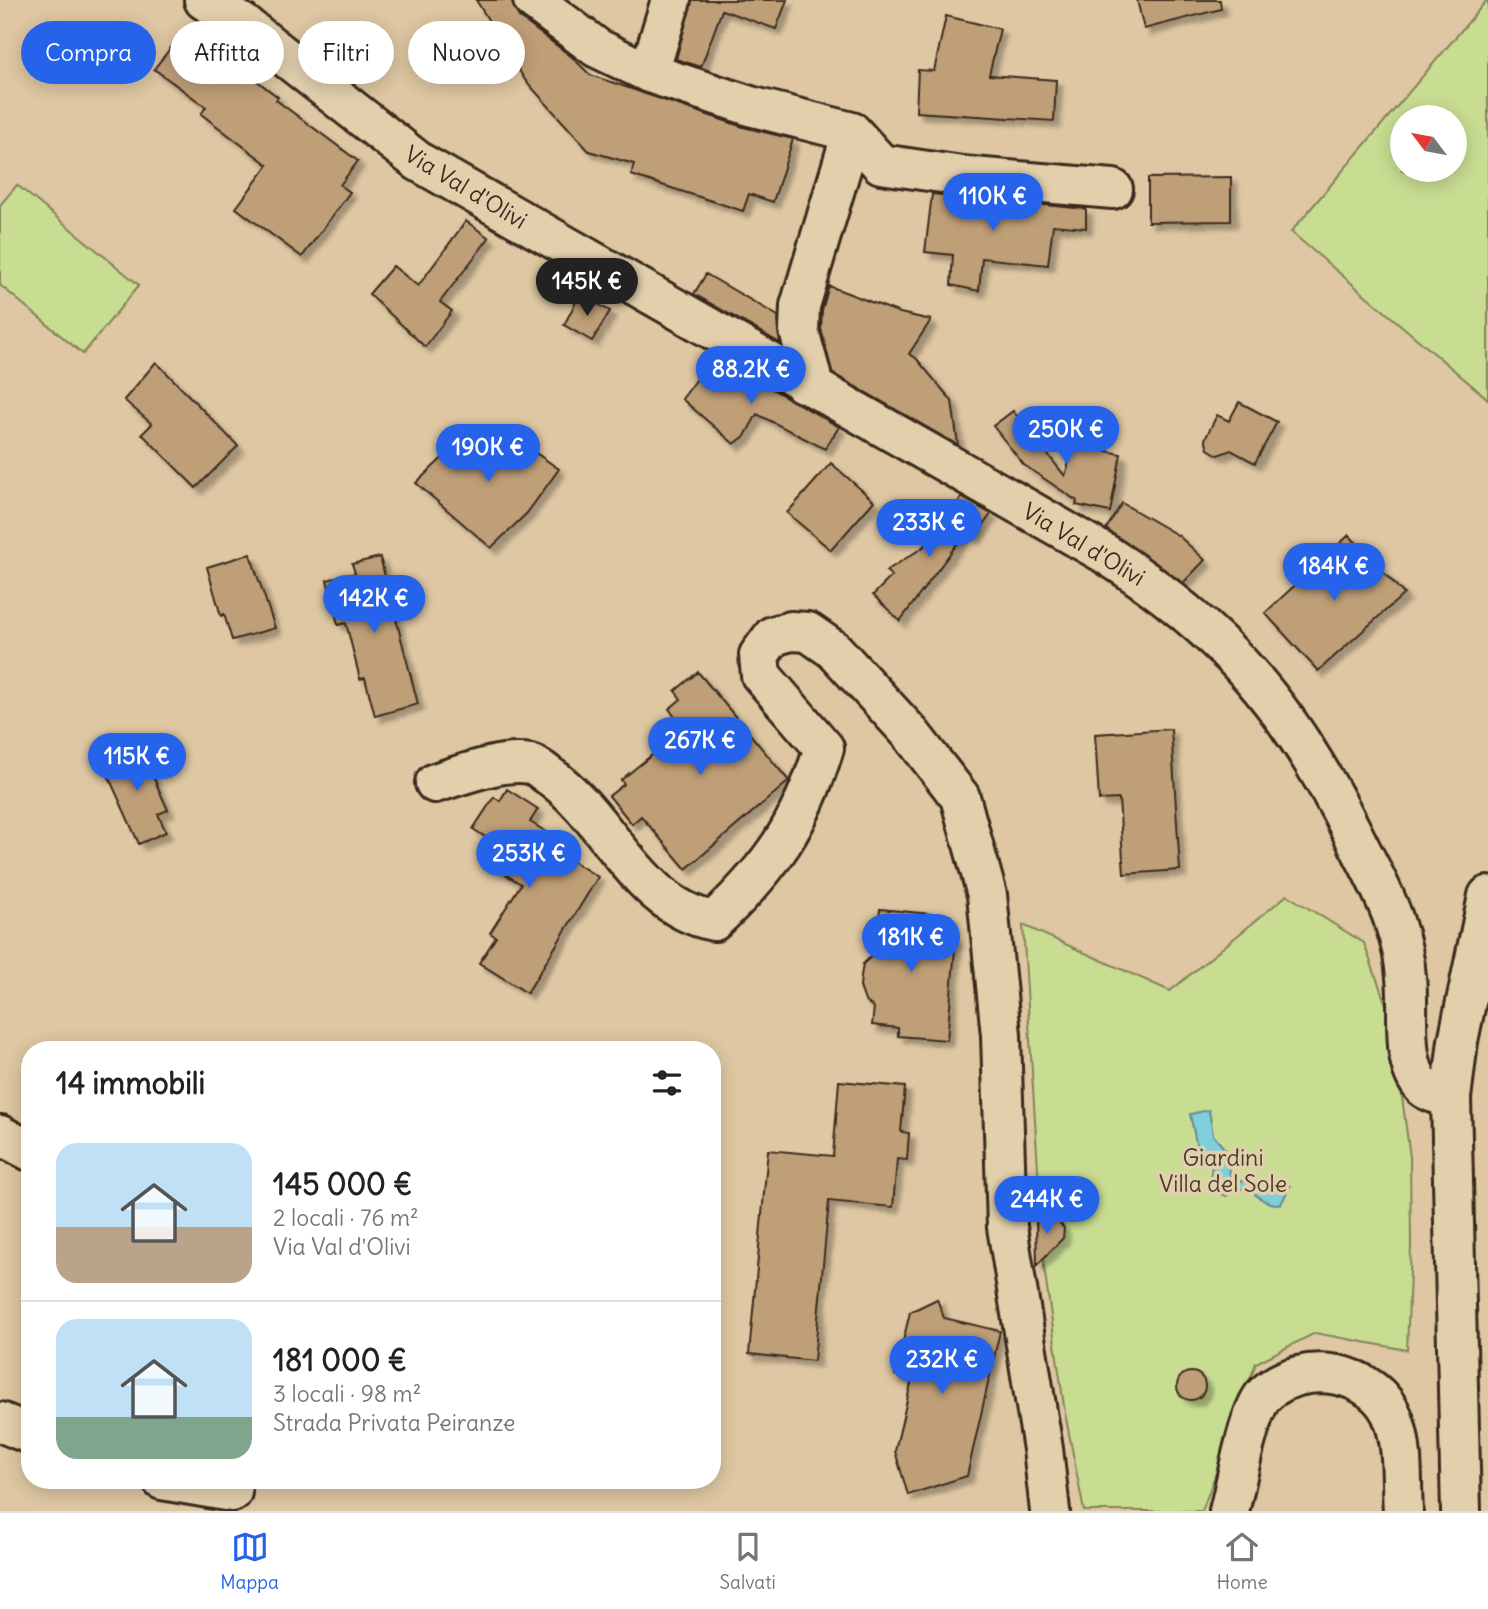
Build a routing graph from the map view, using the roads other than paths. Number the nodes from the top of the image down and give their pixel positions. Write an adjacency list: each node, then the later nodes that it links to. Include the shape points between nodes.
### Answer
1 (204, 0): 7 (street, Via Val d'Olivi, via 242,23 419,162)
2 (533, 0): 4 (street, via 597,48)
3 (671, 0): 4 (street)
4 (649, 73): 5 (street, via 750,106)
5 (852, 132): 6 (street, via 881,164); 7 (street, via 800,306 799,331 811,374)
6 (1113, 189)
7 (803, 383): 10 (street, Via Val d'Olivi, via 1146,580 1186,610 1257,679 1296,731 1336,800 1389,907 1406,976 1410,1054 1416,1078 1424,1089)
8 (435, 783): 17 (street, via 488,767 531,764 559,782 672,905 693,917 714,921 770,864 810,794 824,748 761,675 759,655 774,636 808,632 825,644 911,734 960,797 987,895 1001,1035 1007,1227)
9 (1488, 896): 10 (street)
10 (1451, 1098): 20 (street)
11 (0, 1135): 12 (street)
12 (21, 1147)
13 (0, 1422): 14 (street)
14 (21, 1430)
15 (210, 1489): 16 (street)
16 (236, 1494)
17 (1050, 1511)
18 (1230, 1511): 19 (street, via 1249,1430 1264,1395 1289,1379 1314,1373 1349,1376 1377,1395 1394,1420)
19 (1403, 1511)
20 (1461, 1511)

